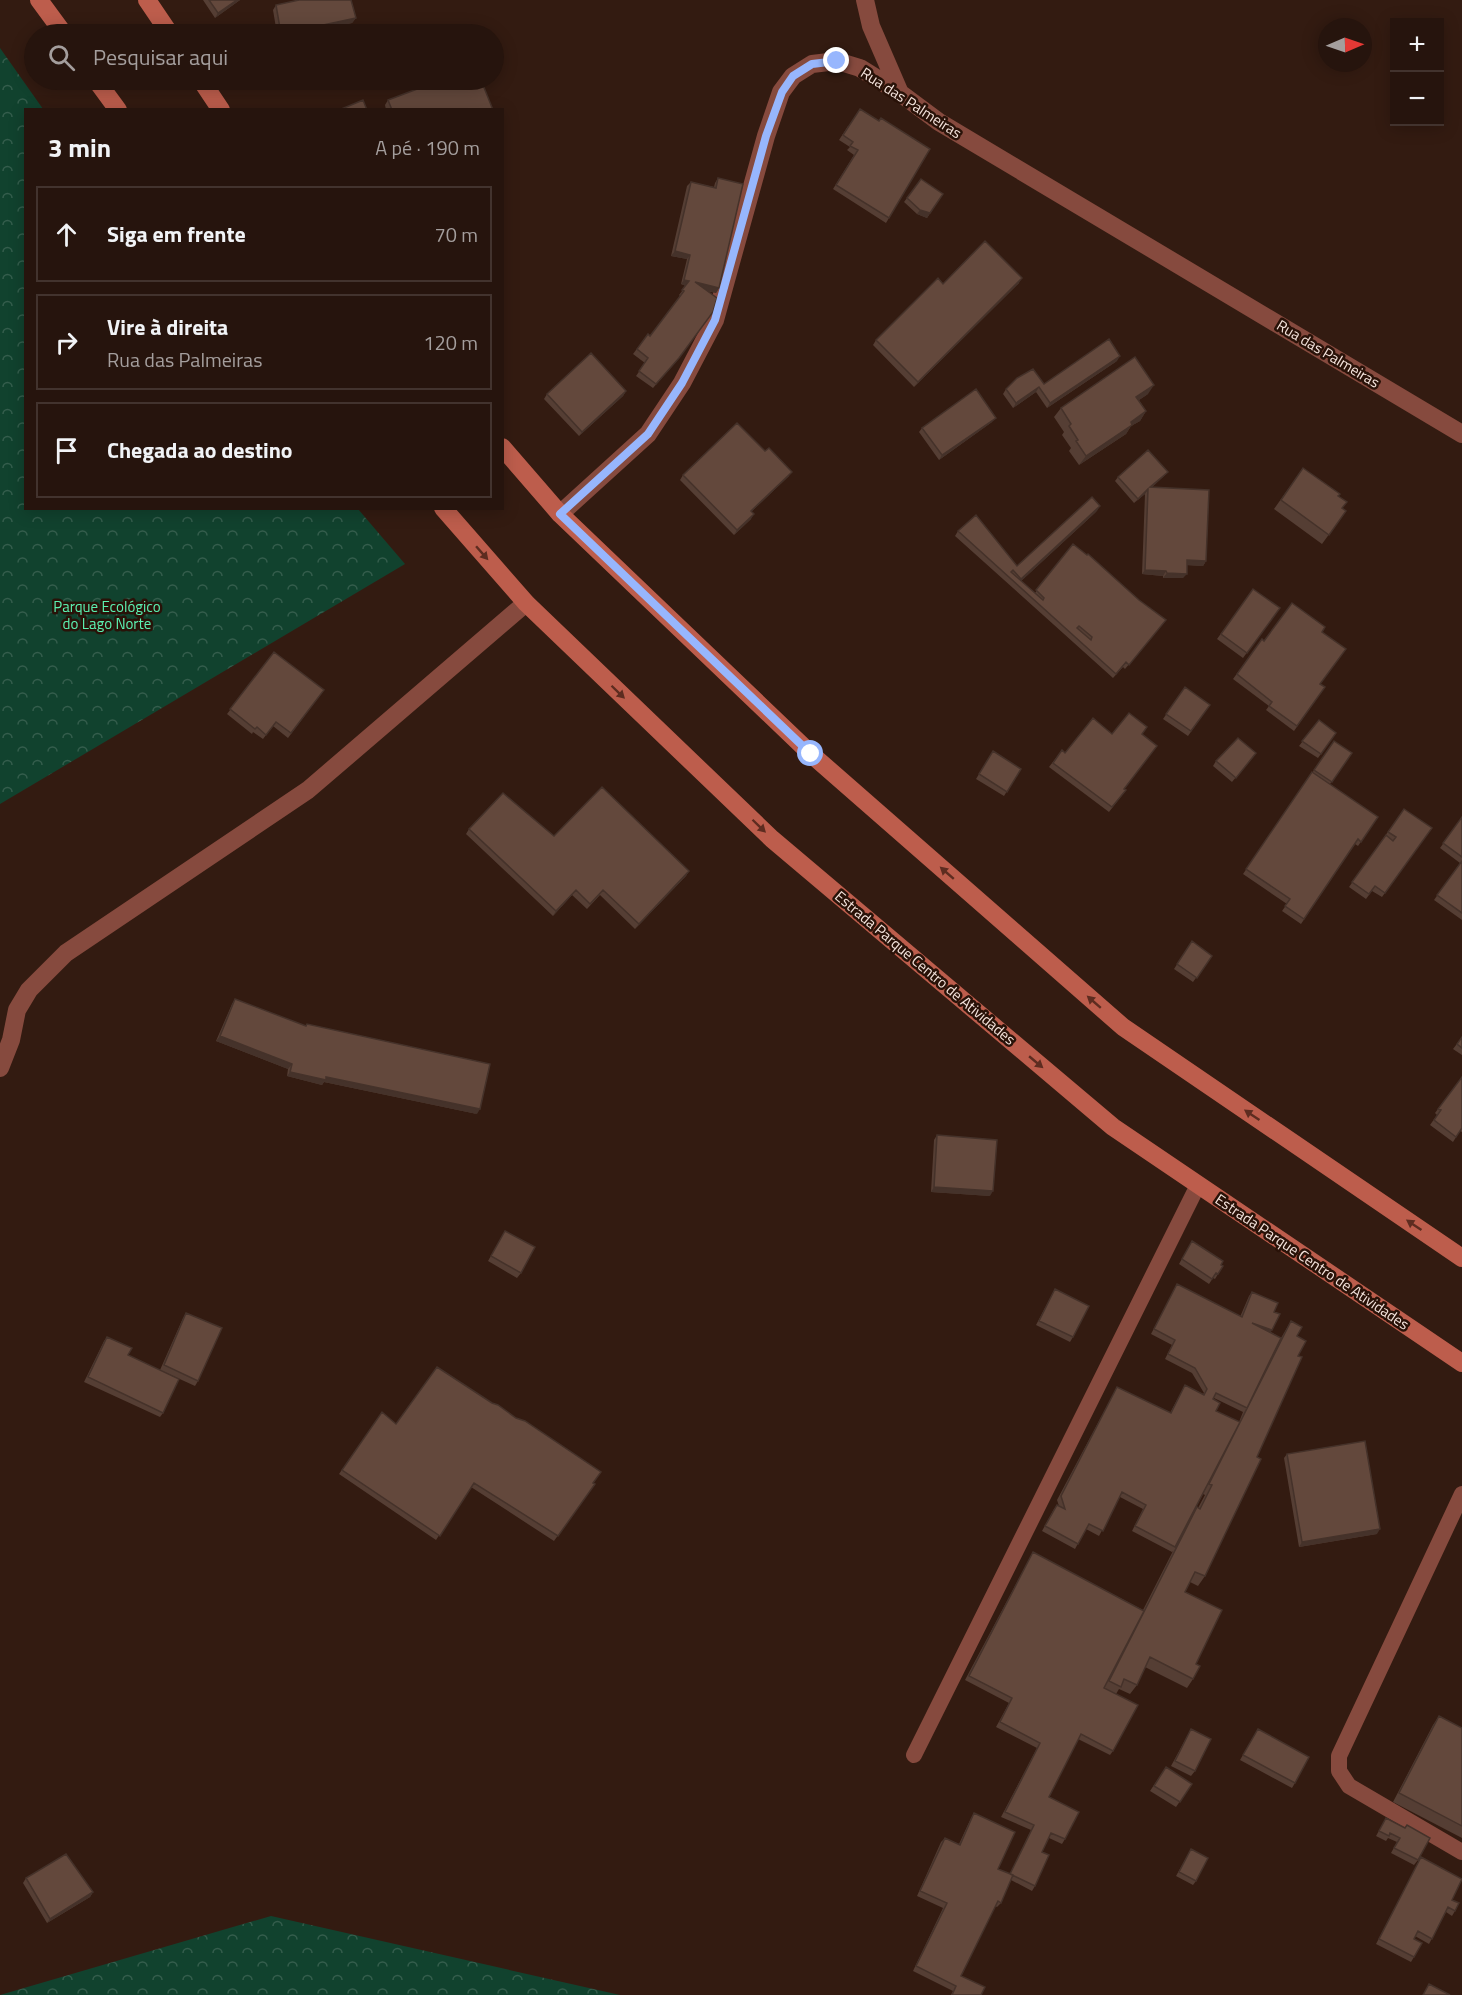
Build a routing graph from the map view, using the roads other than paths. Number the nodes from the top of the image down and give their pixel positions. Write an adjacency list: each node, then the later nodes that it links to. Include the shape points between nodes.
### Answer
1 (39, 0): 4 (main road)
2 (147, 0): 5 (main road)
3 (865, 0): 8 (street)
4 (56, 24)
5 (163, 24)
6 (103, 90): 9 (main road)
7 (208, 90): 10 (main road)
8 (900, 93): 11 (street, Rua das Palmeiras, via 939,122); 14 (street, Rua das Palmeiras, via 860,68 837,61 812,64 793,76 782,92 766,136 715,320 682,383 648,434)
9 (117, 108)
10 (220, 108)
11 (1462, 434)
12 (504, 449): 14 (main road)
13 (445, 510): 15 (main road, Estrada Parque Centro de Atividades, one-way to 15)
14 (560, 514): 18 (main road, one-way to 14, via 1123,1027 811,754)
15 (526, 603): 16 (street, via 308,790 66,953 29,990 17,1010); 17 (main road, Estrada Parque Centro de Atividades, one-way to 17, via 772,839 1113,1127)
16 (0, 1068)
17 (1198, 1185): 19 (main road, Estrada Parque Centro de Atividades); 21 (lane)
18 (1462, 1258)
19 (1462, 1363)
20 (1462, 1494): 22 (lane, via 1339,1756 1340,1771 1349,1786)
21 (914, 1755)
22 (1462, 1852)

